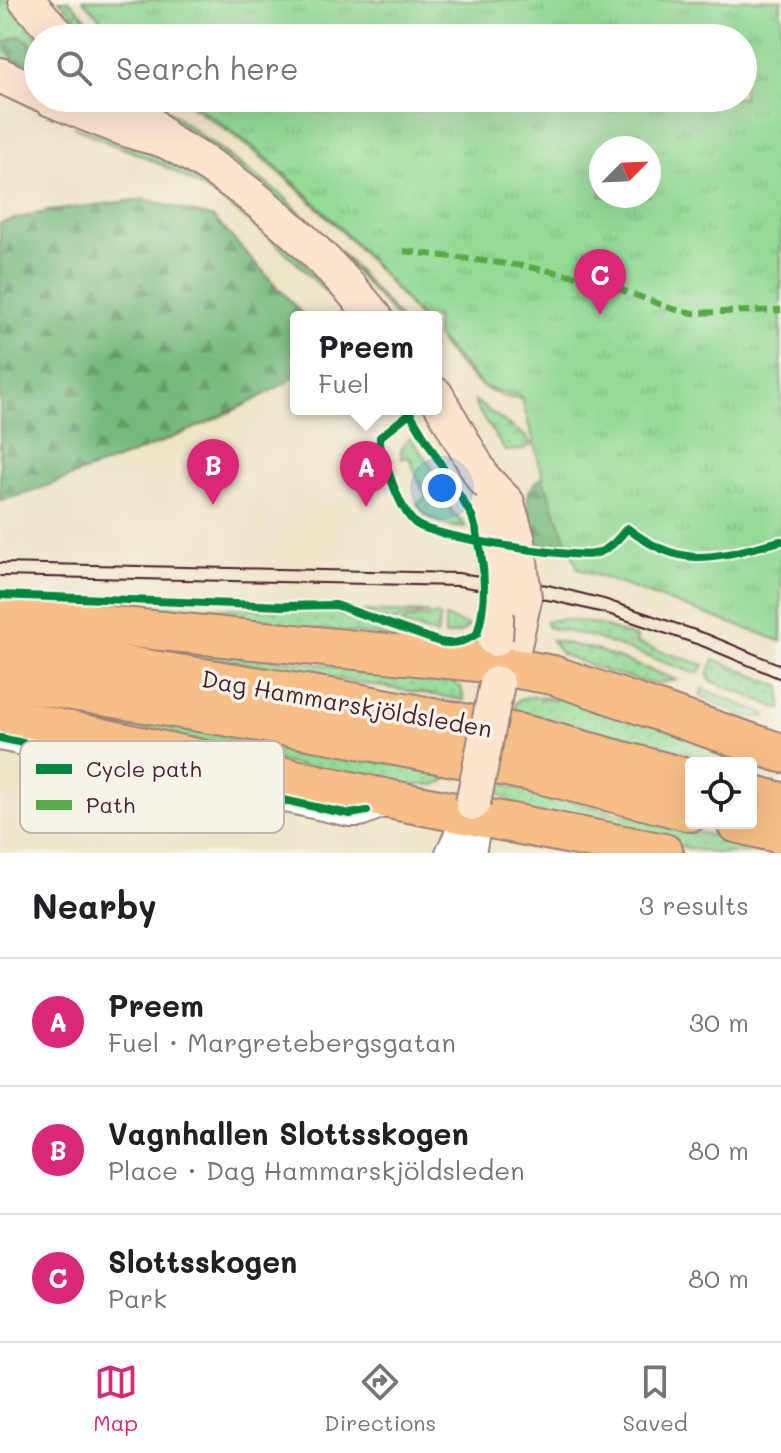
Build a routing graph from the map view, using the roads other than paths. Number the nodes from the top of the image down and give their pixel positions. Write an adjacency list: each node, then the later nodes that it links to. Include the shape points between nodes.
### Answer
1 (26, 0): 2 (main road)
2 (48, 24)
3 (0, 75): 4 (main road)
4 (24, 86)
5 (84, 112): 7 (main road)
6 (139, 112): 7 (main road)
7 (166, 141): 8 (main road, via 200,160 284,224)
8 (369, 311)
9 (442, 406): 10 (main road)
10 (496, 508): 13 (main road, bridge, via 498,600); 13 (main road, bridge, via 518,541 524,599)
11 (0, 615): 13 (main road, via 478,662)
12 (0, 646): 21 (main road, Dag Hammarskjöldsleden, via 526,735)
13 (507, 652): 19 (main road, via 553,675); 26 (main road, bridge)
14 (0, 679): 27 (main road, Dag Hammarskjöldsleden, via 527,771)
15 (0, 716): 17 (main road)
16 (0, 738): 18 (street)
17 (117, 741)
18 (20, 742)
19 (781, 753)
20 (284, 777): 24 (main road)
21 (685, 777)
22 (757, 796): 25 (main road)
23 (284, 800): 24 (street, via 350,814)
24 (393, 800): 26 (main road)
25 (781, 802)
26 (472, 809): 28 (main road); 31 (street); 32 (street)
27 (685, 810)
28 (520, 823): 33 (street, via 533,839); 34 (main road)
29 (757, 828): 30 (main road)
30 (781, 834)
31 (448, 853)
32 (473, 853)
33 (565, 853)
34 (664, 853)

